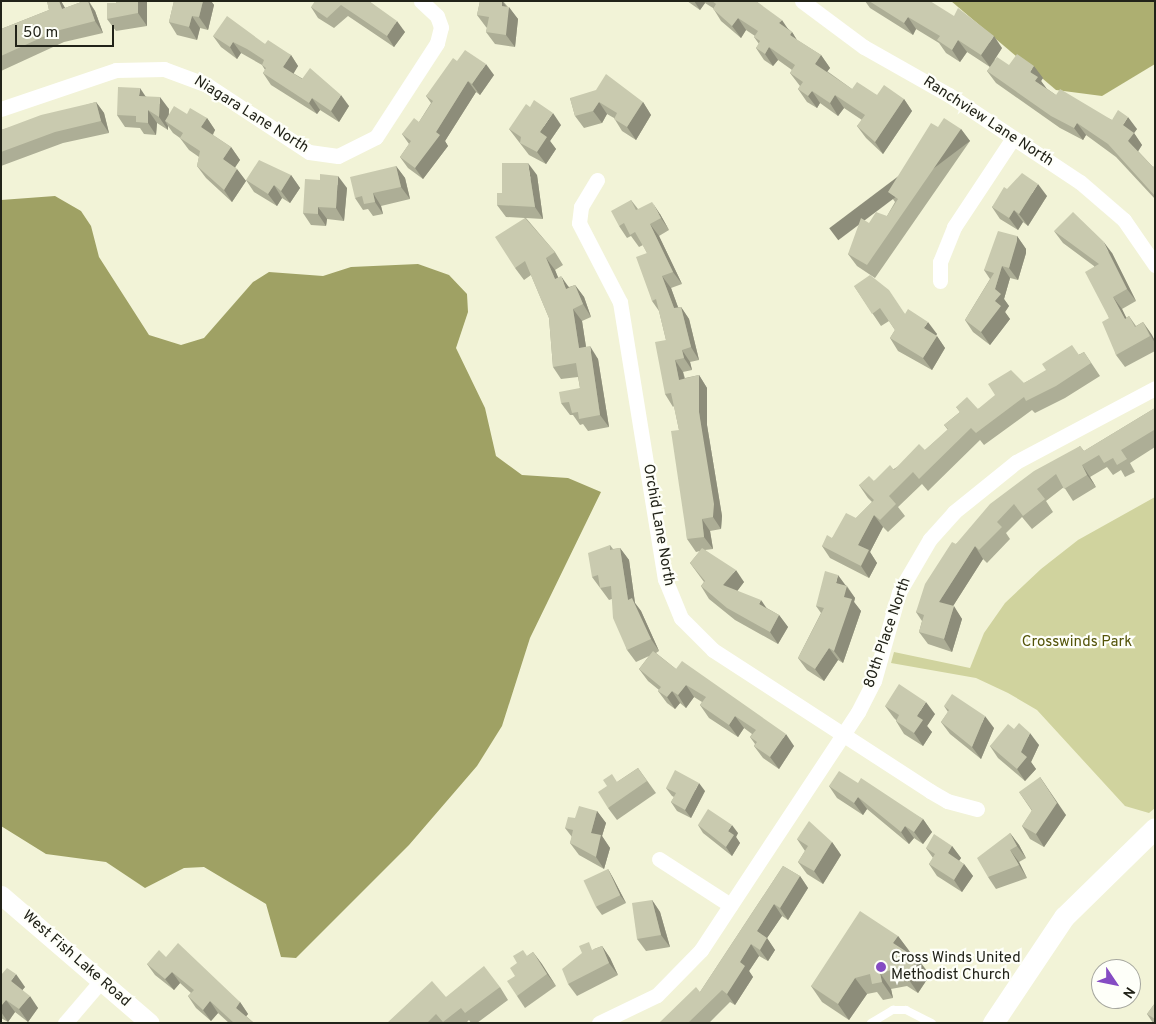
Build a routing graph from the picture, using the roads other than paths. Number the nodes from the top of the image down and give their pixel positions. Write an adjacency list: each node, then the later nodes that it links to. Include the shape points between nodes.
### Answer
1 (421, 1): 3 (street, Niagara Lane North, via 437,16 441,27 430,54 376,136 357,150 338,156 309,152 207,86 164,69 116,70)
2 (802, 1): 4 (street, Ranchview Lane North, via 864,47)
3 (1, 109)
4 (1013, 138): 6 (street, Ranchview Lane North, via 1103,200 1124,220); 7 (street, via 954,227 940,262)
5 (596, 180): 9 (street, Orchid Lane North, via 580,207 579,223 620,302 671,600 680,618 714,650)
6 (1155, 265)
7 (940, 281)
8 (1155, 388): 9 (street, 80th Place North, via 1016,462 954,512 930,539 899,592 874,681)
9 (843, 734): 10 (street, Orchid Lane North, via 947,802); 14 (street, 80th Place North)
10 (977, 809)
11 (1155, 828): 21 (main road, via 1064,917)
12 (658, 859): 14 (street)
13 (1, 895): 15 (street, West Fish Lake Road)
14 (730, 905): 18 (street, 80th Place North, via 684,972 650,999)
15 (101, 980): 16 (street); 17 (street, West Fish Lake Road)
16 (65, 1023)
17 (150, 1023)
18 (599, 1023)
19 (871, 1023): 20 (lane, via 893,1010 906,1010)
20 (932, 1023)
21 (993, 1023)

